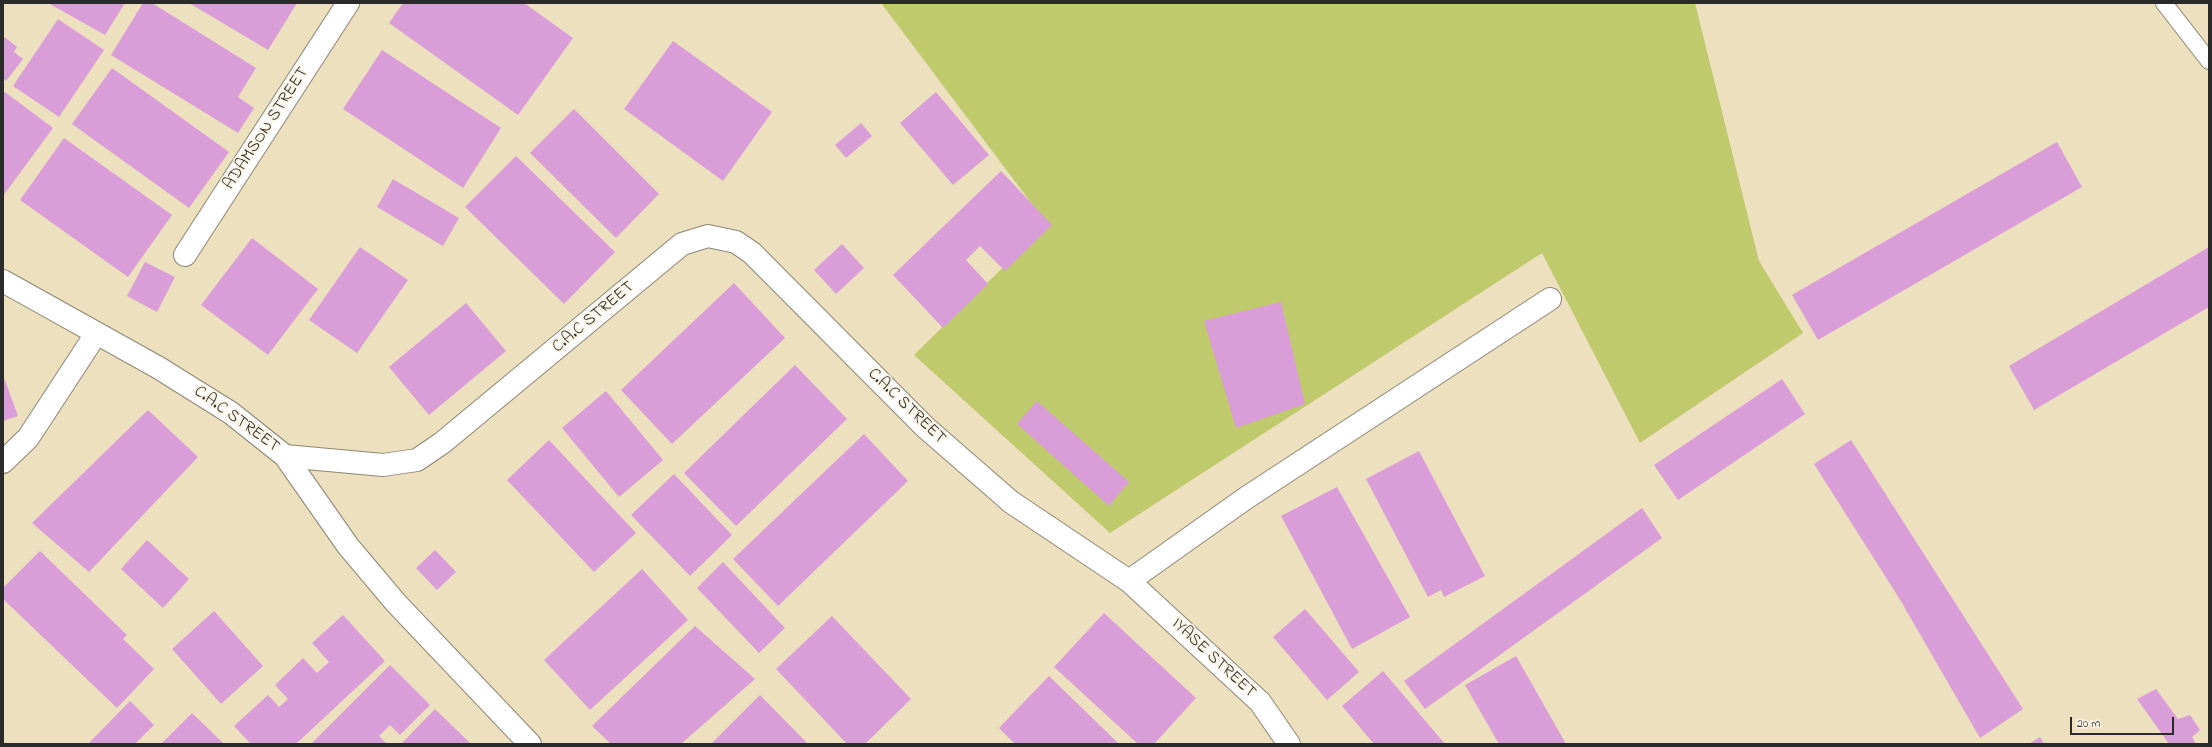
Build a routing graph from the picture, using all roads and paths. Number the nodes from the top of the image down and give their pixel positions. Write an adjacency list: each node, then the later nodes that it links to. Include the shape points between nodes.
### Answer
1 (348, 3): 4 (street, ADAMSON STREET)
2 (2164, 3): 3 (lane)
3 (2209, 61)
4 (185, 255)
5 (3, 282): 7 (street, C.A.C STREET)
6 (1550, 299): 10 (street, via 1246,498)
7 (96, 334): 8 (street, C.A.C STREET, via 159,368 224,409); 9 (street, via 28,438)
8 (285, 456): 10 (street, C.A.C STREET, via 383,465 417,460 442,443 682,244 708,236 736,242 752,252 925,427 1011,502); 11 (street, via 352,552 396,603)
9 (3, 462)
10 (1129, 581): 12 (street, IYASE STREET, via 1260,702)
11 (530, 744)
12 (1289, 744)

